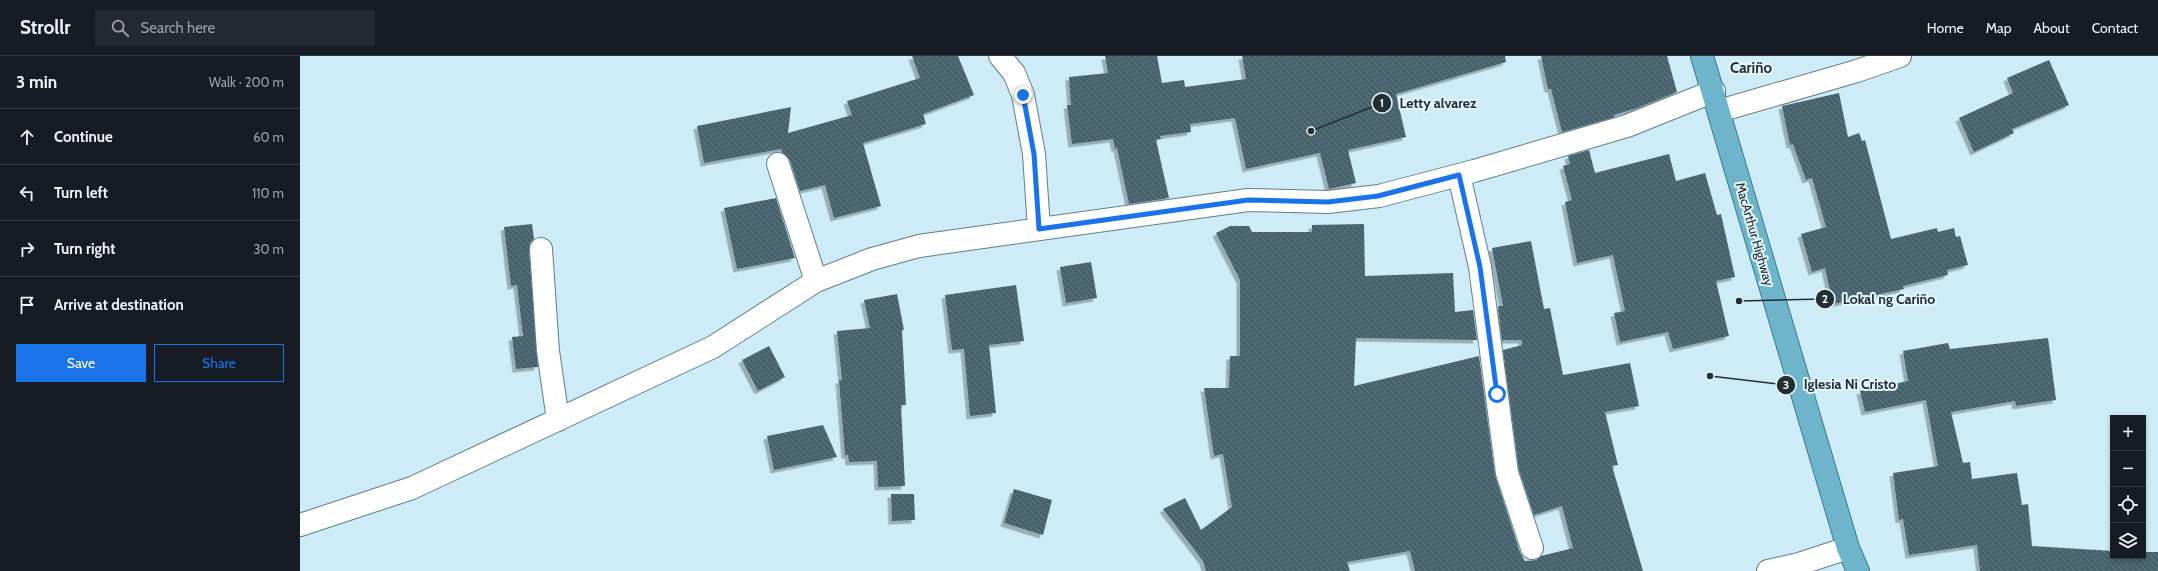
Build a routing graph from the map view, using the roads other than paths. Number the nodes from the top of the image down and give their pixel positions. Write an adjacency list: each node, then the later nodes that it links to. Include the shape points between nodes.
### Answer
1 (1000, 56): 7 (street, via 1014,73 1023,95 1034,154)
2 (1702, 56): 4 (highway, MacArthur Highway)
3 (1900, 56): 4 (street, via 1858,71)
4 (1716, 101): 6 (street); 13 (highway, MacArthur Highway)
5 (778, 164): 9 (street)
6 (1459, 175): 7 (street, via 1378,196 1328,202 1248,200); 12 (street, via 1480,267 1507,473)
7 (1039, 229): 9 (street, via 919,246 872,259)
8 (540, 249): 10 (street, via 548,351)
9 (816, 281): 10 (street, via 713,347)
10 (558, 420): 11 (street, via 412,488)
11 (300, 525)
12 (1532, 548)
13 (1848, 548): 14 (street); 15 (highway, MacArthur Highway)
14 (1768, 571)
15 (1858, 571)

